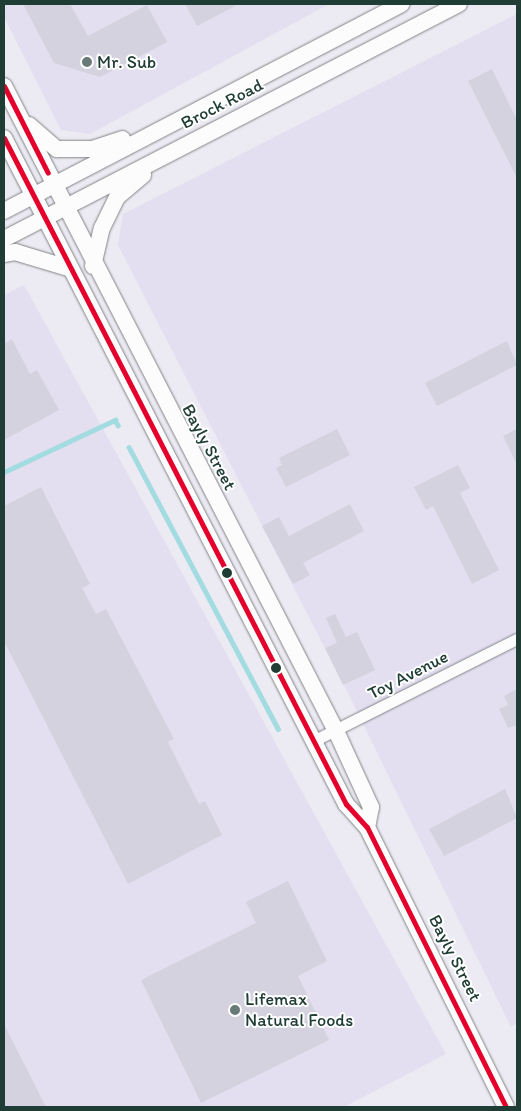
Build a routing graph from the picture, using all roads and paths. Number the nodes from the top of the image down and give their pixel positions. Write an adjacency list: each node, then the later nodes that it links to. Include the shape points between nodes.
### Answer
1 (401, 4): 5 (main road, Brock Road)
2 (459, 4): 8 (main road, Brock Road)
3 (4, 86): 4 (main road, Bayly Street)
4 (20, 116): 5 (main road, via 57,149 92,149); 9 (main road, Bayly Street)
5 (160, 127): 9 (main road, Brock Road)
6 (4, 139): 7 (main road); 10 (main road, Bayly Street)
7 (4, 145)
8 (168, 154): 11 (main road, Brock Road); 16 (main road, via 117,197 102,228)
9 (54, 185): 10 (main road, Brock Road); 11 (main road, Bayly Street)
10 (32, 196): 12 (main road, Brock Road); 13 (main road, Bayly Street)
11 (65, 208): 13 (main road, Brock Road); 16 (main road, Bayly Street)
12 (4, 211)
13 (43, 220): 14 (main road, Brock Road); 17 (main road, Bayly Street)
14 (4, 239)
15 (4, 254): 17 (main road, via 15,252)
16 (93, 266): 19 (main road, Bayly Street)
17 (68, 268): 20 (main road, Bayly Street)
18 (517, 639): 19 (street, Toy Avenue)
19 (336, 731): 20 (street, Toy Avenue); 21 (main road, Bayly Street, via 371,807)
20 (313, 742): 21 (main road, Bayly Street, via 351,814)
21 (367, 827): 22 (main road, Bayly Street)
22 (506, 1107)

